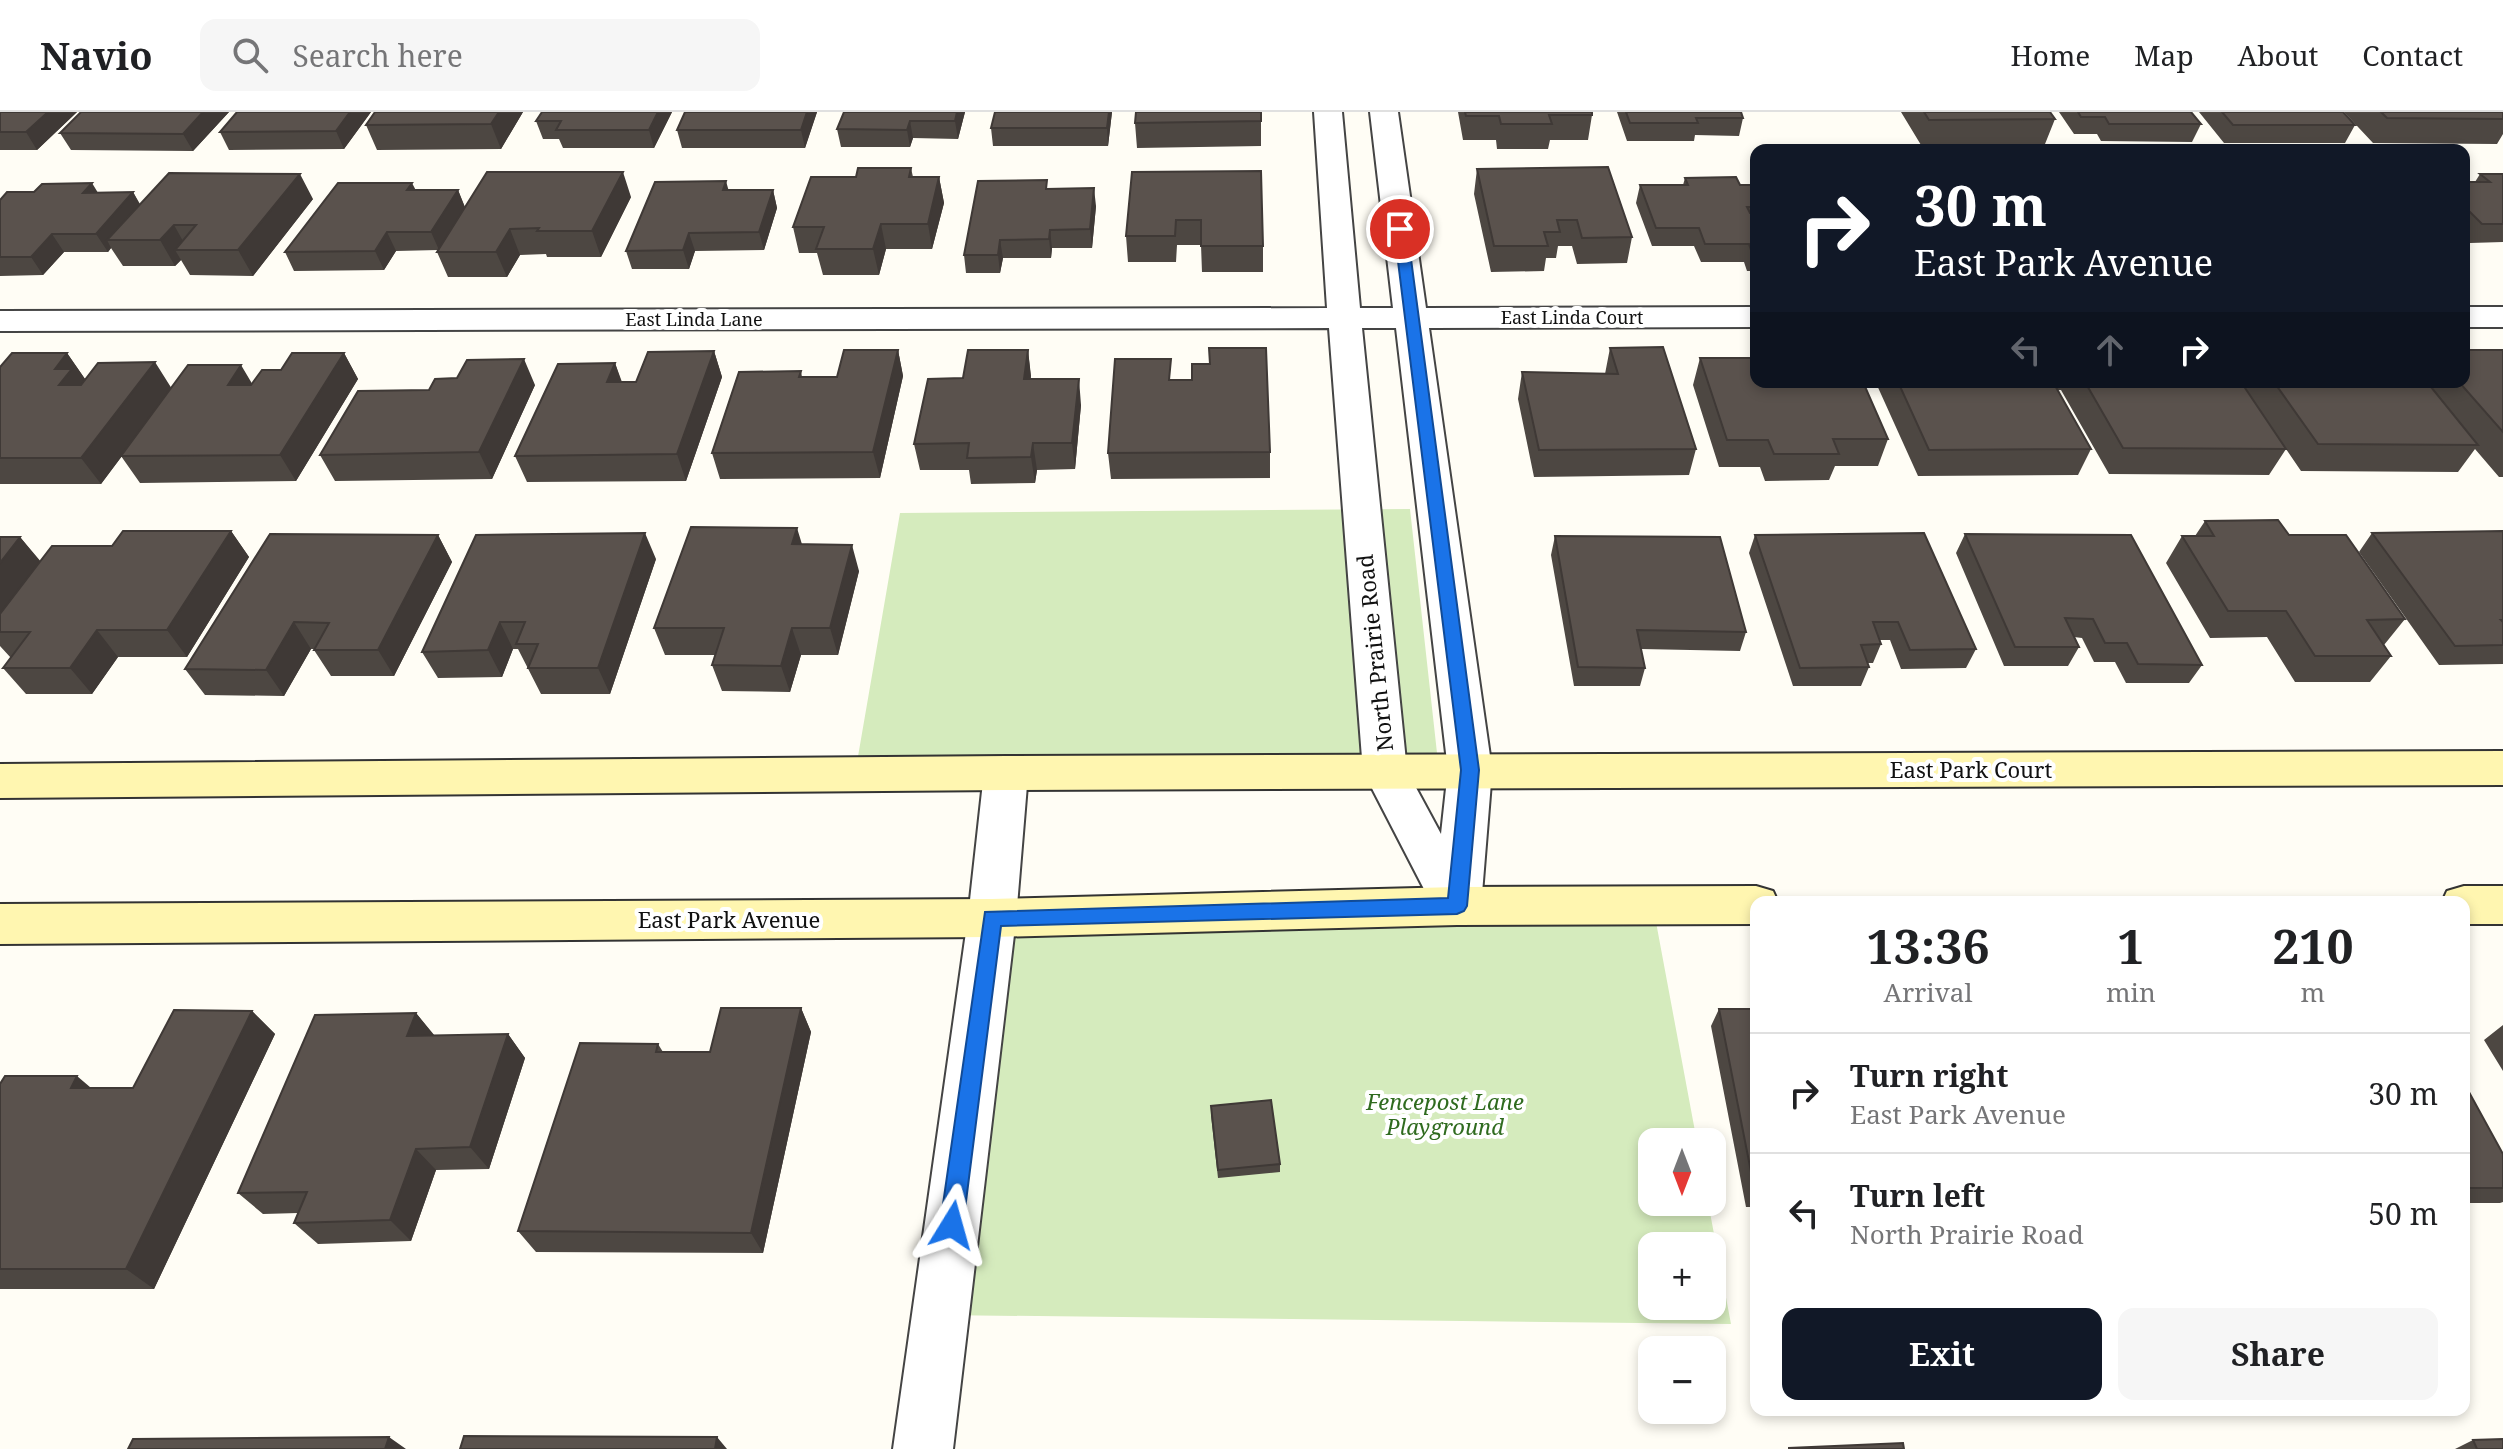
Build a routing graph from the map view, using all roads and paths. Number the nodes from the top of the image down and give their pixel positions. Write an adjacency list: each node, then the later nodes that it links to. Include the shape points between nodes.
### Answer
1 (1328, 112): 3 (street, North Prairie Road)
2 (1384, 112): 4 (street)
3 (1345, 317): 4 (street, East Linda Lane); 8 (street, East Linda Lane); 10 (street, North Prairie Road)
4 (1400, 317): 5 (street, East Linda Court); 11 (street)
5 (1750, 317)
6 (2470, 317): 7 (street)
7 (2503, 317)
8 (0, 321)
9 (2503, 768): 11 (street, East Park Court)
10 (1385, 771): 11 (street); 12 (street); 17 (street, North Prairie Road)
11 (1454, 771): 17 (street)
12 (1006, 773): 13 (street); 18 (street)
13 (0, 781)
14 (1750, 905): 17 (street)
15 (2470, 905): 16 (street)
16 (2503, 905)
17 (1457, 906): 18 (street, East Park Avenue)
18 (992, 918): 19 (street, East Park Avenue); 20 (street)
19 (0, 924)
20 (923, 1449)

